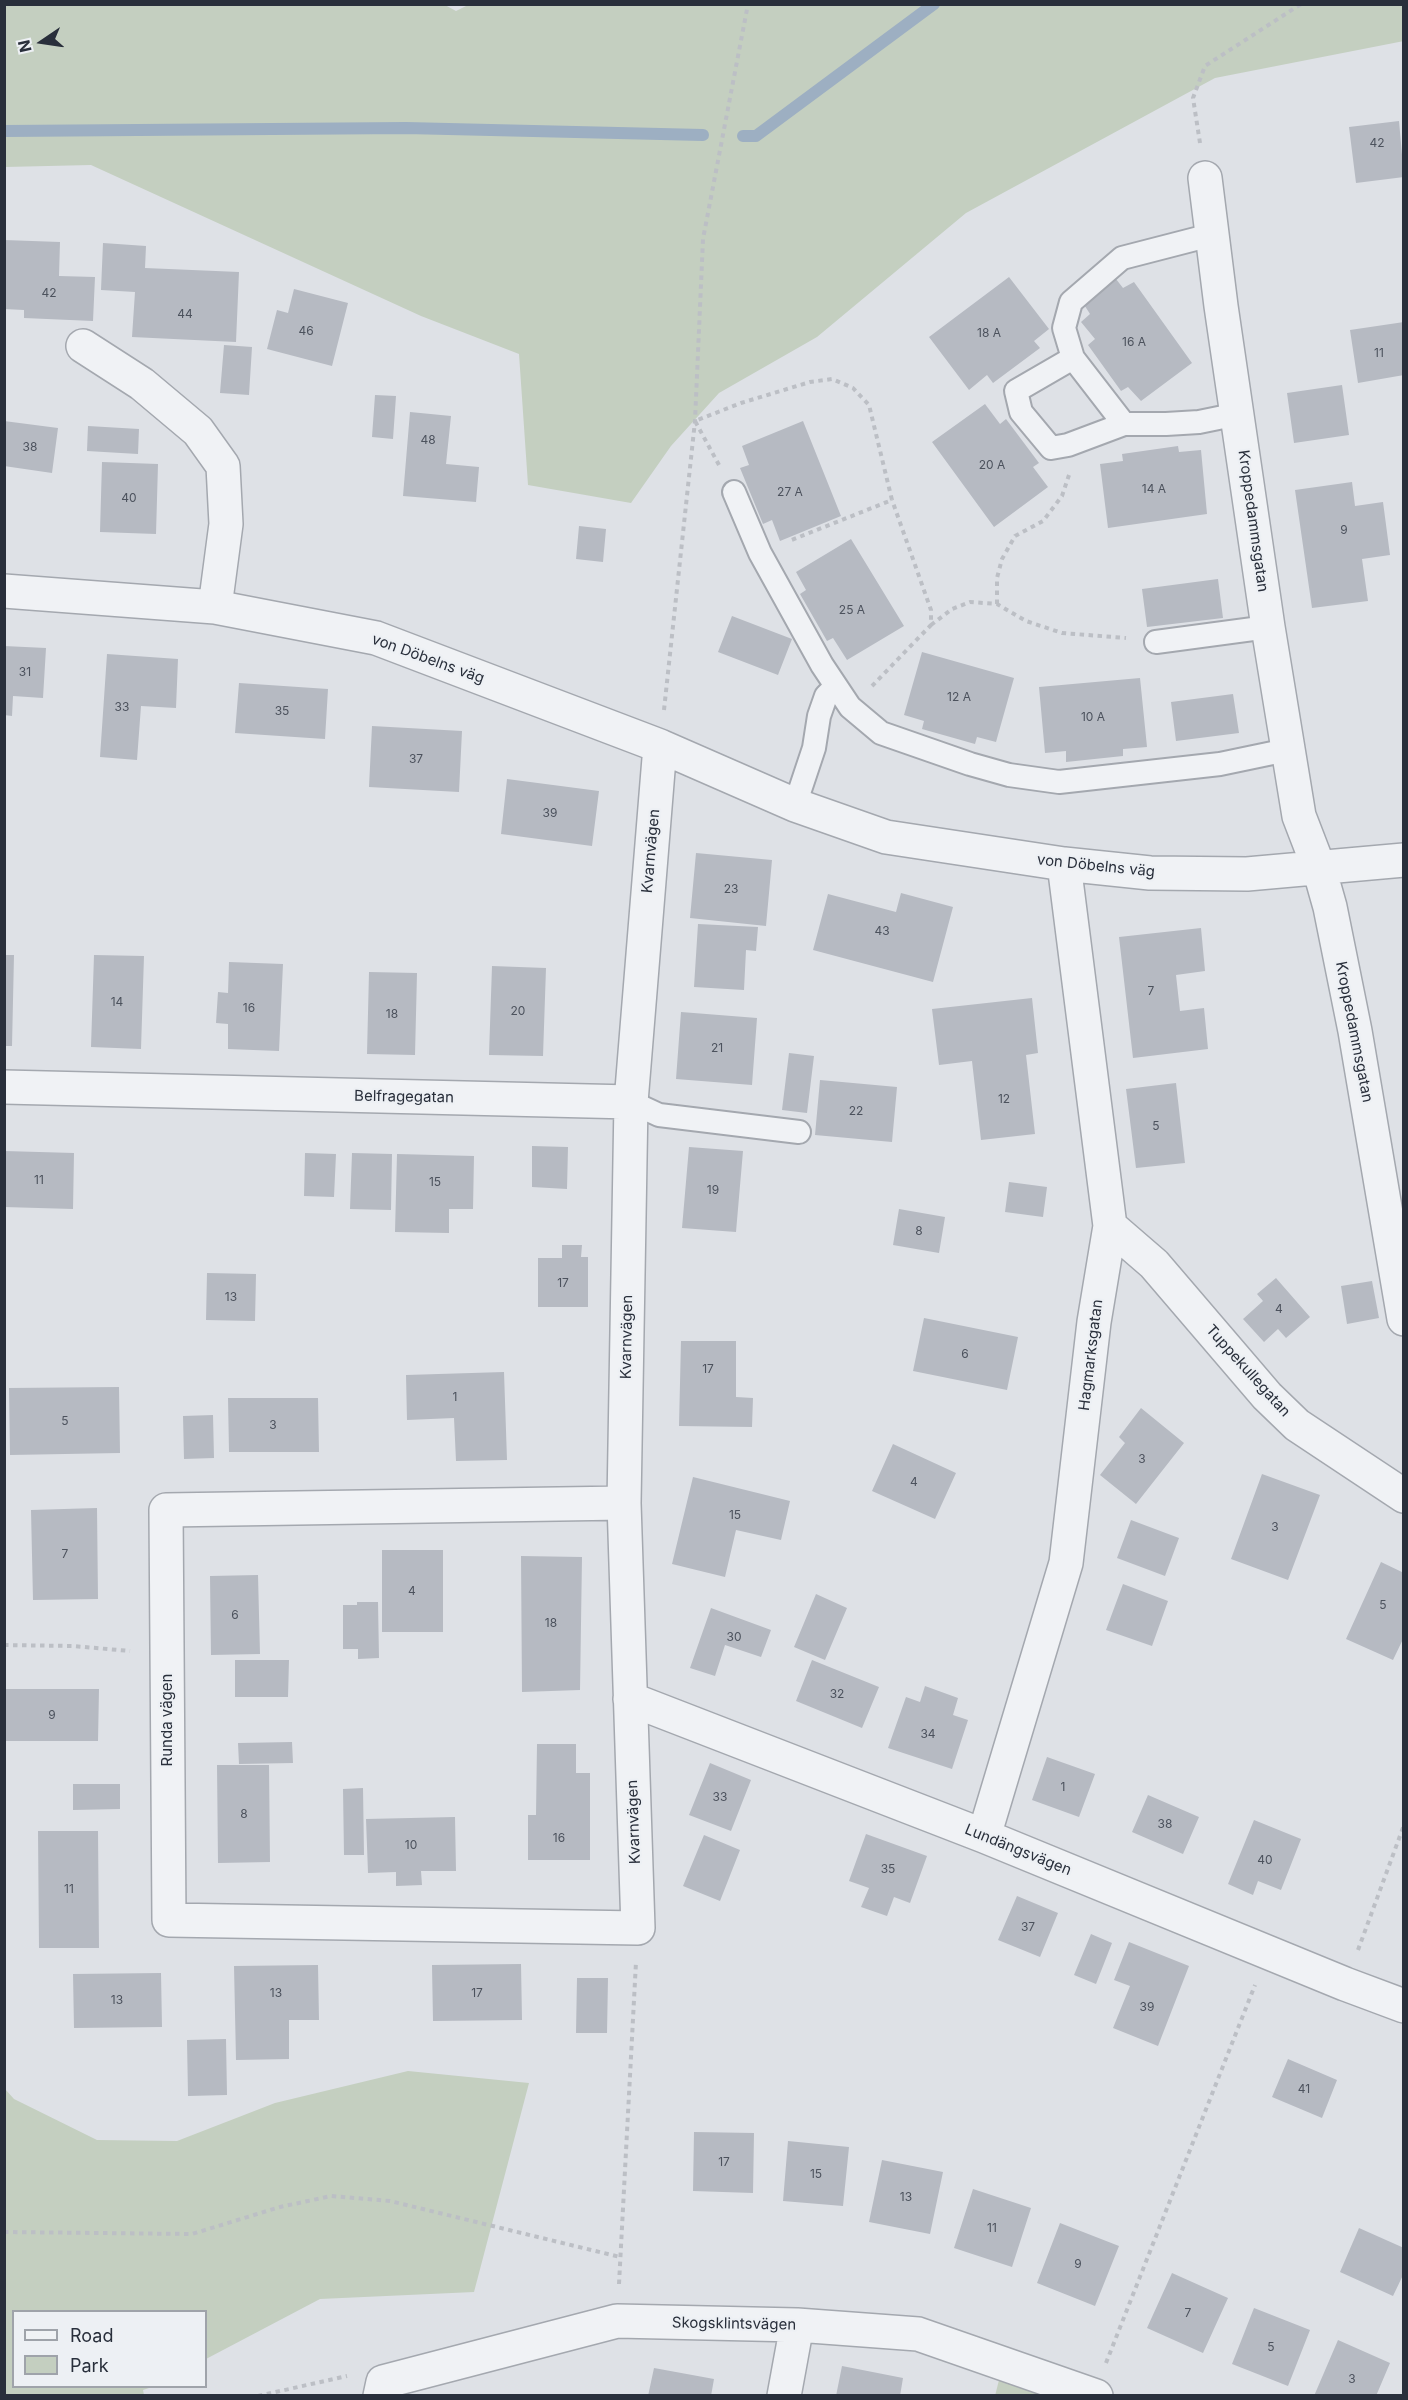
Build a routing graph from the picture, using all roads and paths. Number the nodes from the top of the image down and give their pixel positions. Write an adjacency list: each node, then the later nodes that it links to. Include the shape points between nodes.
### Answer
1 (748, 4): 8 (path, via 703,238)
2 (1302, 4): 3 (path, via 1206,66 1193,99)
3 (1205, 178): 4 (street, Kroppedammsgatan)
4 (1211, 235): 6 (lane, via 1122,258 1071,302 1064,328); 7 (street, Kroppedammsgatan)
5 (83, 346): 16 (street, via 142,384 198,431 223,466 226,524)
6 (1073, 358): 9 (lane); 10 (lane, via 1016,391 1020,412 1051,448)
7 (1238, 414): 9 (lane, via 1199,422); 18 (street, Kroppedammsgatan)
8 (695, 421): 11 (path); 12 (path, via 741,403 832,379 853,388 869,405); 22 (path)
9 (1124, 423): 10 (lane)
10 (1068, 445): 15 (path, via 1071,472 1062,496 1043,521 1015,536 996,578)
11 (734, 492): 13 (lane)
12 (892, 500): 13 (path); 17 (path, via 931,610)
13 (760, 553): 20 (lane)
14 (4, 591): 16 (street, von Döbelns väg)
15 (997, 604): 17 (path, via 970,602 952,609); 19 (path, via 1026,621 1062,633)
16 (215, 607): 22 (street, von Döbelns väg, via 376,638)
17 (931, 625): 21 (path)
18 (1268, 627): 19 (lane); 23 (street, Kroppedammsgatan)
19 (1156, 642)
20 (836, 686): 21 (lane); 24 (lane, via 826,696 819,716 814,748)
21 (850, 707): 23 (lane, via 881,733 914,745 1009,774 1059,782 1220,764)
22 (660, 746): 24 (street, von Döbelns väg); 29 (street, Kvarnvägen)
23 (1287, 750): 27 (street, Kroppedammsgatan, via 1299,816)
24 (795, 805): 26 (street, von Döbelns väg, via 886,837)
25 (1404, 860): 27 (street, von Döbelns väg)
26 (1064, 864): 27 (street, von Döbelns väg, via 1150,873 1247,874); 31 (street, Hagmarksgatan)
27 (1319, 868): 32 (street, Kroppedammsgatan, via 1355,1031)
28 (4, 1087): 29 (street, Belfragegatan)
29 (631, 1102): 30 (lane, Belfragegatan, via 659,1115); 34 (street, Kvarnvägen)
30 (799, 1132)
31 (1110, 1226): 33 (street, Tuppekullegatan, via 1154,1264 1267,1396 1297,1425); 39 (street, Hagmarksgatan, via 1094,1322 1066,1563)
32 (1404, 1319)
33 (1404, 1496)
34 (624, 1503): 36 (street, Runda vägen, via 166,1510); 37 (street, Kvarnvägen)
35 (4, 1645): 36 (path)
36 (167, 1654): 40 (street, Runda vägen, via 169,1920)
37 (630, 1699): 39 (street, Lundängsvägen); 40 (street, Kvarnvägen)
38 (1404, 1825): 42 (path)
39 (984, 1836): 41 (street, Lundängsvägen)
40 (638, 1928): 45 (path)
41 (1268, 1953): 42 (street, Lundängsvägen); 49 (path)
42 (1345, 1984): 43 (street, Lundängsvägen)
43 (1404, 2006)
44 (4, 2232): 45 (path, via 192,2234 331,2196 390,2200)
45 (620, 2257): 46 (path)
46 (617, 2321): 47 (street, Skogsklintsvägen); 48 (street, Skogsklintsvägen)
47 (797, 2325): 49 (street, Skogsklintsvägen, via 918,2334); 51 (street)
48 (382, 2389): 50 (path, via 349,2376)
49 (1095, 2395)
50 (258, 2396)
51 (784, 2396)

